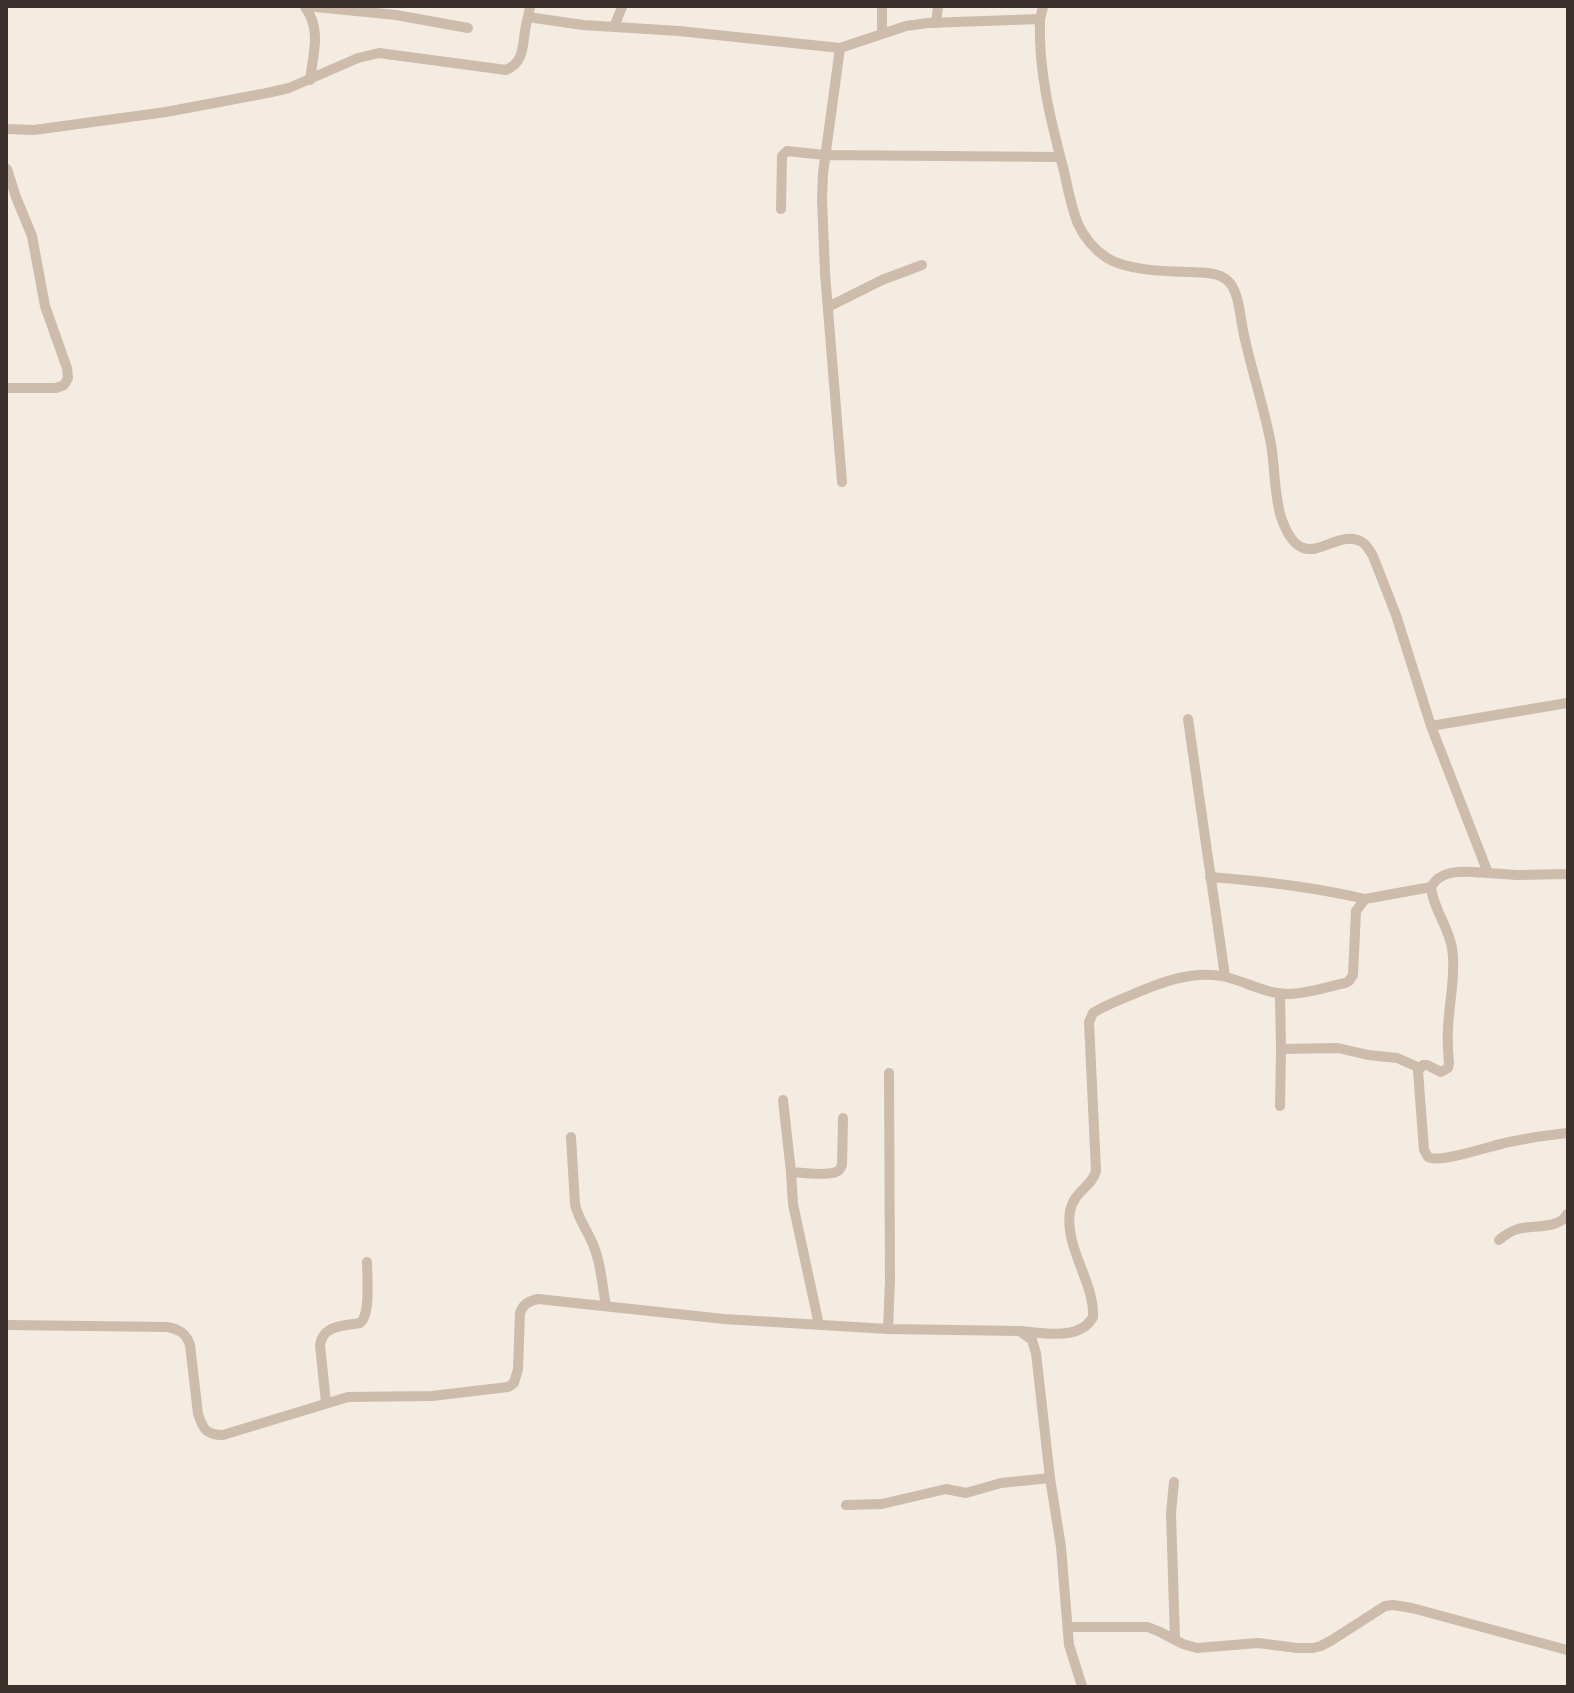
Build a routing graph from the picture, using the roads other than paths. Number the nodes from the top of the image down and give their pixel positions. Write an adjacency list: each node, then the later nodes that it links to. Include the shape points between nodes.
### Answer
1 (305, 7): 14 (street, via 314,23 315,32)
2 (316, 7): 11 (street, via 396,15)
3 (622, 7): 10 (street)
4 (882, 7): 12 (street)
5 (938, 7): 9 (street)
6 (1043, 7): 8 (street)
7 (529, 12): 10 (street, via 583,25); 14 (street, via 520,60 514,67 506,70 379,53 358,58)
8 (1040, 20): 9 (street); 17 (street, via 1039,41 1043,80)
9 (936, 23): 12 (street, via 906,26)
10 (614, 27): 13 (street, via 696,32)
11 (468, 28)
12 (882, 34): 13 (street)
13 (840, 48): 16 (street)
14 (310, 80): 15 (street, via 267,93 166,112 34,130)
15 (7, 129)
16 (825, 155): 17 (street); 19 (street, via 792,151 784,153); 21 (street, via 822,215)
17 (1060, 157): 26 (street, via 1078,224 1091,243 1108,258 1132,267 1218,275 1230,282 1234,288 1244,338 1267,424 1284,525 1293,539 1312,550 1350,538 1362,542 1368,548 1396,615)
18 (7, 169): 22 (street, via 32,236 45,306 67,368 68,378 64,385 56,388)
19 (781, 209)
20 (922, 265): 21 (street, via 882,280)
21 (828, 308): 23 (street)
22 (7, 388)
23 (842, 482)
24 (1567, 703): 26 (street)
25 (1188, 719): 29 (street)
26 (1431, 726): 27 (street)
27 (1488, 873): 28 (street, via 1516,876); 30 (street, via 1451,873 1438,878)
28 (1567, 874)
29 (1210, 877): 31 (street, via 1265,881); 32 (street)
30 (1431, 887): 31 (street); 35 (street, via 1433,900 1452,950 1449,1063 1445,1071 1441,1072 1428,1065)
31 (1365, 899): 33 (street, via 1356,911 1352,979 1345,983 1300,993)
32 (1224, 976): 33 (street); 50 (street, via 1195,976 1166,981 1098,1010 1090,1017 1096,1171 1091,1182 1075,1196 1070,1219 1072,1240 1093,1304 1093,1317 1086,1326 1073,1332)
33 (1280, 994): 34 (street)
34 (1281, 1049): 35 (street, via 1338,1048 1397,1058); 38 (street)
35 (1420, 1068): 40 (street, via 1418,1071 1423,1145 1425,1154 1431,1159 1460,1155 1510,1141)
36 (889, 1073): 49 (street)
37 (783, 1100): 42 (street)
38 (1280, 1106)
39 (843, 1118): 42 (street, via 840,1169 828,1173)
40 (1567, 1133)
41 (571, 1137): 46 (street, via 574,1204 592,1240)
42 (791, 1172): 48 (street, via 795,1218)
43 (1567, 1214): 44 (street, via 1559,1222 1515,1230)
44 (1499, 1240)
45 (367, 1262): 51 (street, via 367,1309 363,1320 360,1323 326,1331 321,1336)
46 (606, 1306): 48 (street, via 694,1317); 51 (street, via 546,1299 526,1303 520,1313 516,1377 514,1383 508,1387 432,1396 357,1396)
47 (7, 1325): 51 (street, via 167,1327 182,1332 190,1345 198,1414 204,1429 210,1433 223,1435)
48 (819, 1325): 49 (street)
49 (888, 1329): 50 (street)
50 (1020, 1331): 52 (street, via 1032,1340 1036,1353)
51 (326, 1403)
52 (1050, 1478): 54 (street, via 1001,1483 966,1493 946,1489 882,1504); 55 (street, via 1061,1547)
53 (1174, 1482): 56 (street, via 1171,1514)
54 (846, 1504)
55 (1069, 1627): 56 (street, via 1148,1628); 58 (street, via 1070,1651)
56 (1175, 1640): 57 (street, via 1198,1648 1258,1643 1312,1648 1332,1640 1377,1610 1393,1605)
57 (1567, 1650)
58 (1082, 1686)

